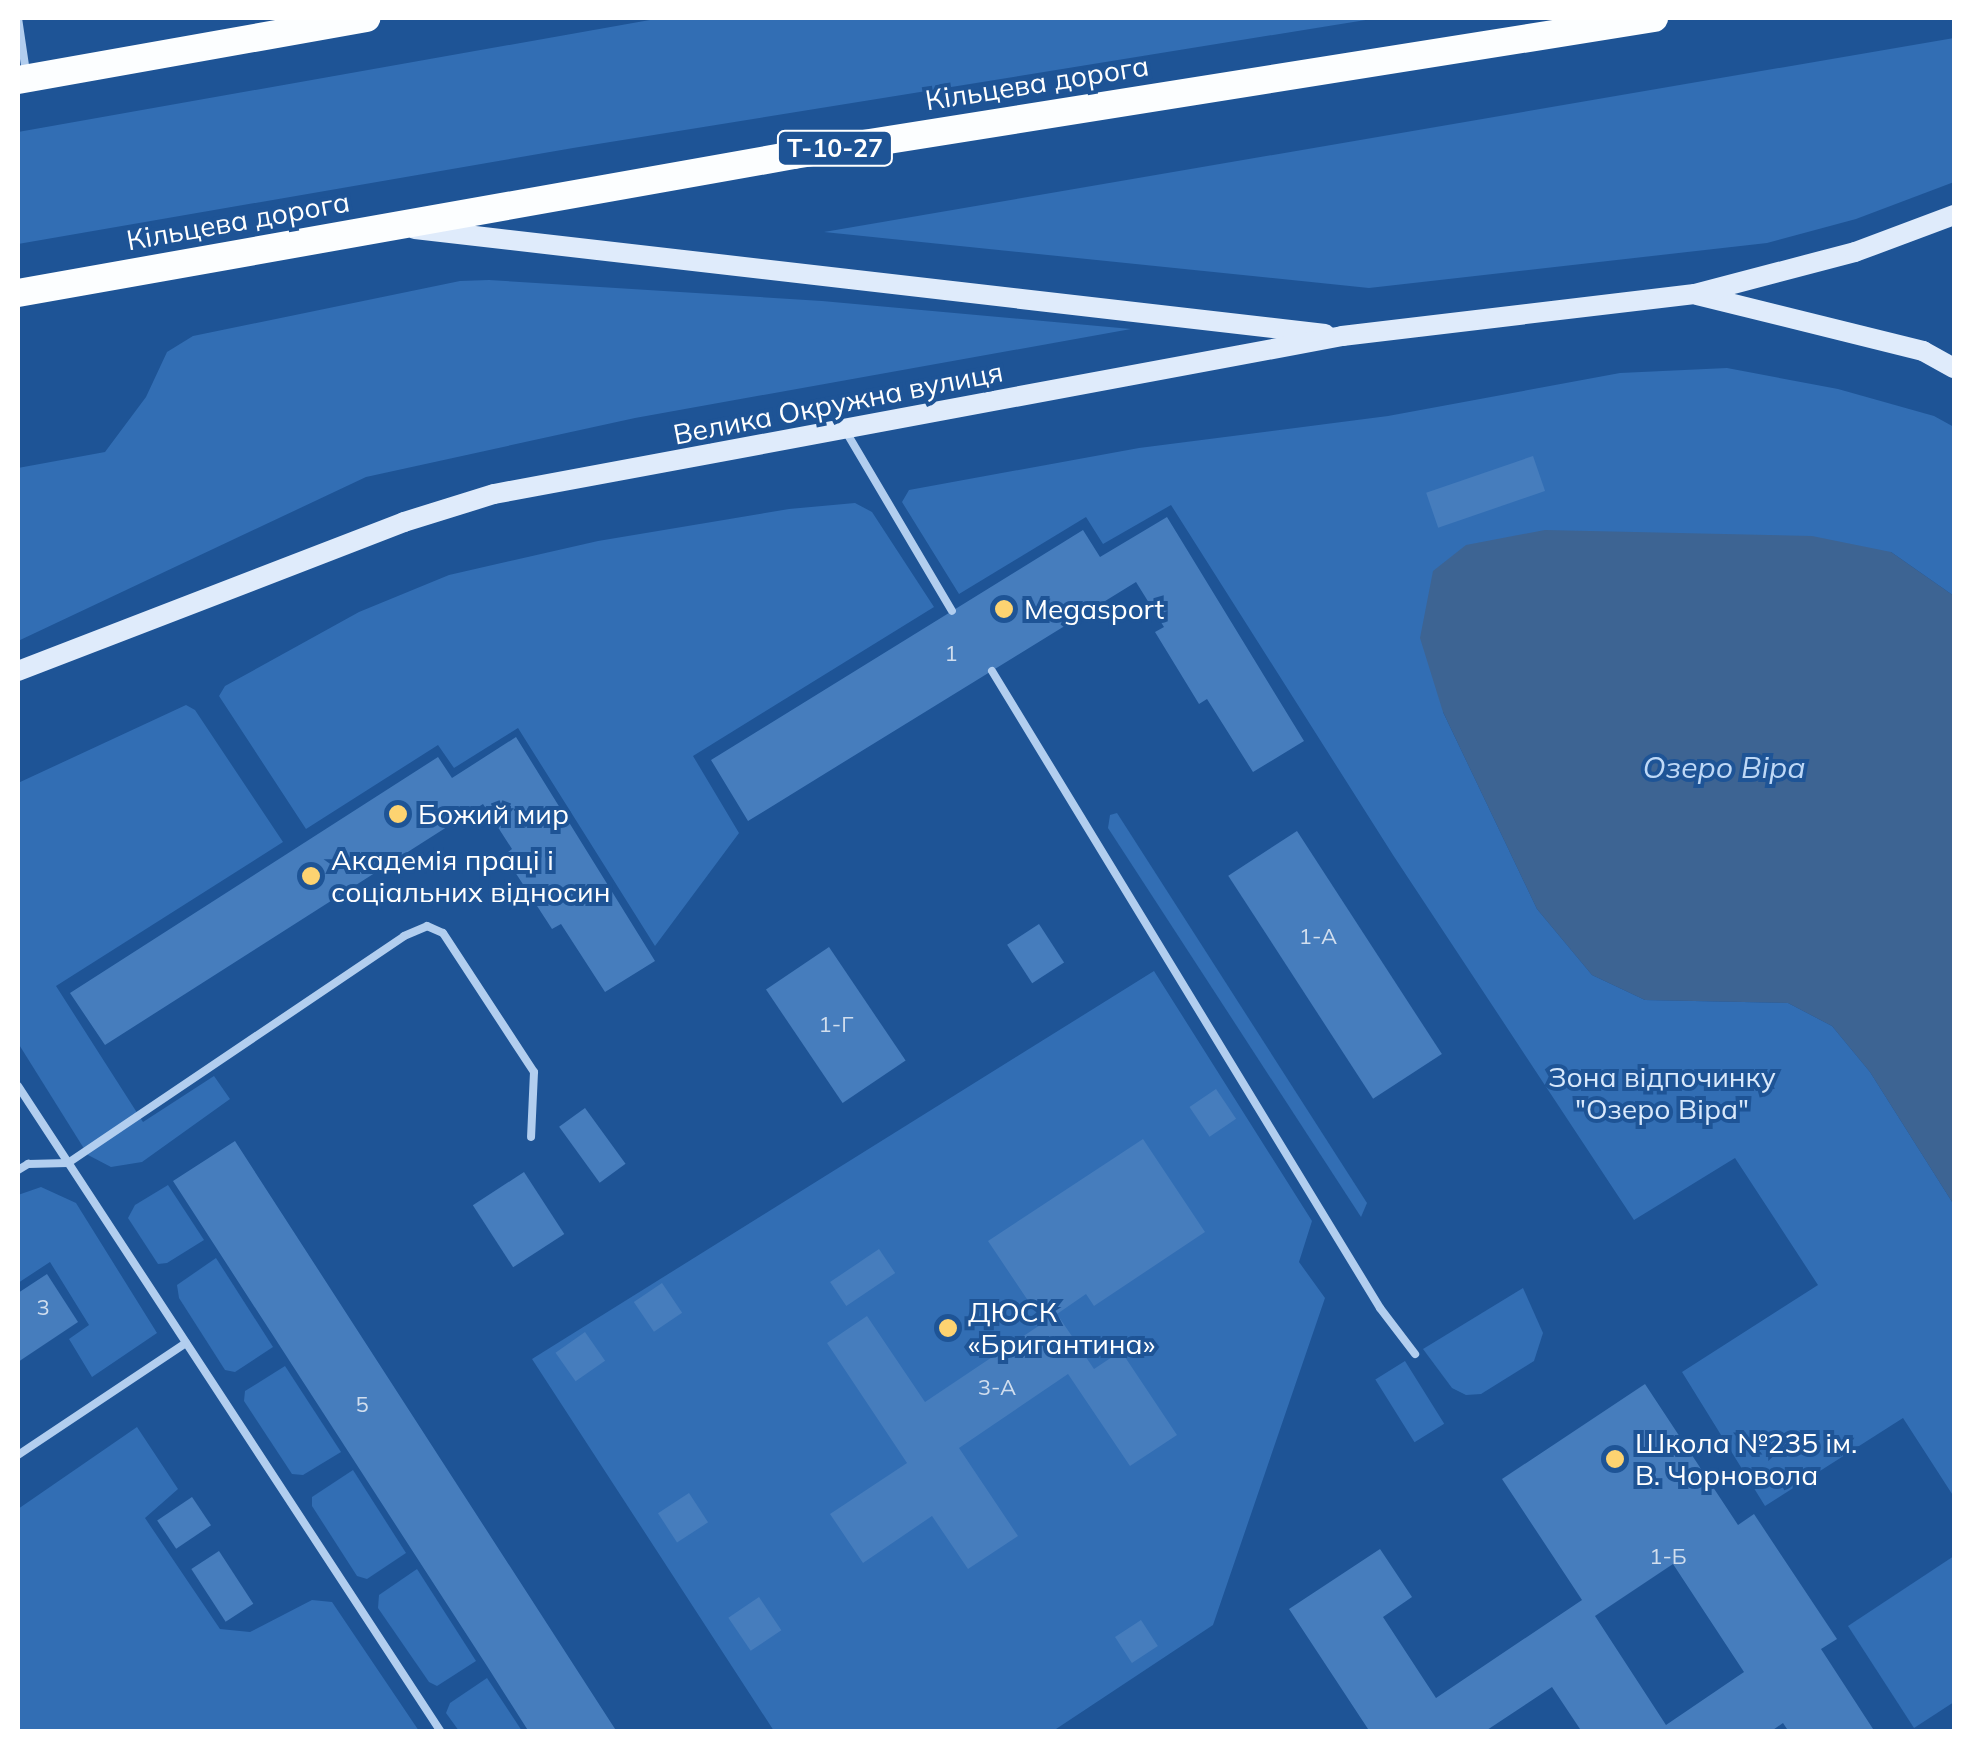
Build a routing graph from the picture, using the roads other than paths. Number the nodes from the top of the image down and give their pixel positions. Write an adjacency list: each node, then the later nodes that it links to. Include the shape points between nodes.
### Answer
1 (18, 18): 4 (lane)
2 (367, 18): 4 (highway)
3 (1654, 18): 6 (highway, Кільцева дорога / Т-10-27)
4 (22, 79)
5 (1954, 215): 8 (main road, via 1856,252)
6 (388, 226): 7 (highway, Кільцева дорога / Т-10-27); 9 (main road)
7 (18, 293)
8 (1695, 294): 9 (main road, Велика Окружна вулиця); 10 (main road, via 1922,351)
9 (1342, 336): 11 (main road, Велика Окружна вулиця)
10 (1954, 368)
11 (845, 430): 12 (lane); 13 (main road, Велика Окружна вулиця, via 494,494 404,522)
12 (952, 611)
13 (18, 671)
14 (992, 671): 20 (lane, via 1380,1308)
15 (18, 1086): 17 (lane)
16 (530, 1137): 17 (lane, via 534,1072 443,933 427,926)
17 (68, 1162): 18 (lane); 19 (lane)
18 (18, 1170)
19 (186, 1342): 21 (lane); 22 (lane)
20 (1415, 1354)
21 (18, 1455)
22 (441, 1732)

